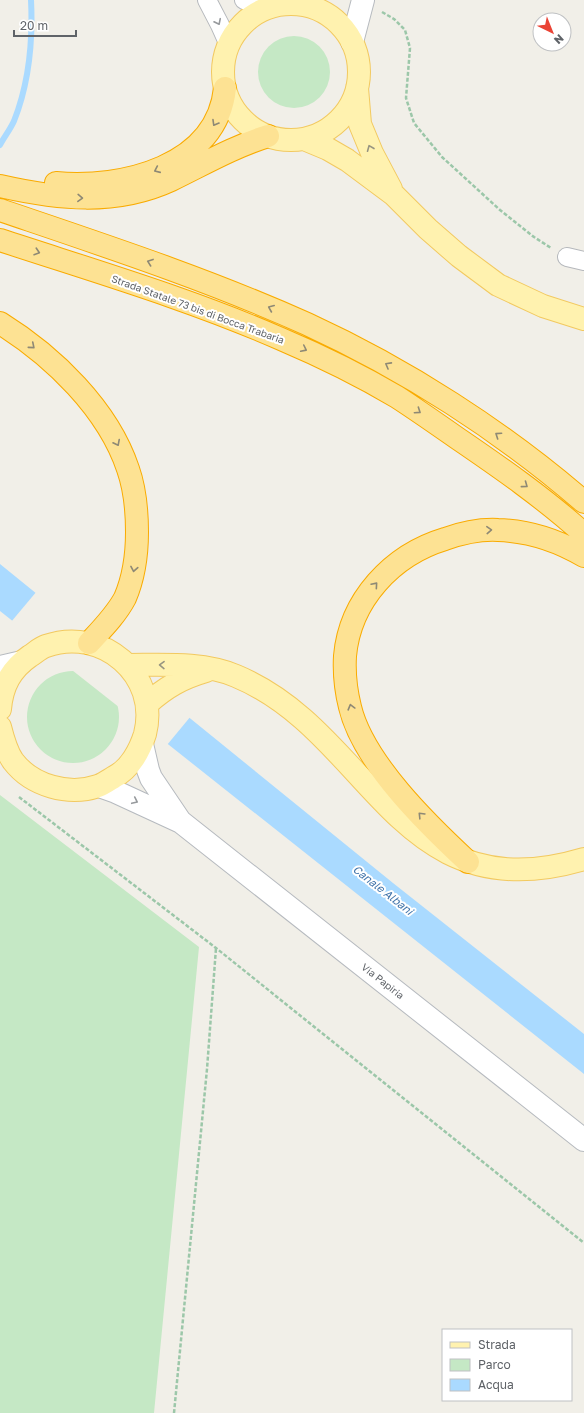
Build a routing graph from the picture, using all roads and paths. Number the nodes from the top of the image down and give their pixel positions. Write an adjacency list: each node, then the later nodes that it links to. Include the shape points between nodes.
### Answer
1 (207, 0): 7 (street, one-way to 7)
2 (244, 0): 5 (street)
3 (306, 2): 5 (main road); 6 (main road, via 340,24)
4 (370, 5): 6 (main road); 17 (path, via 394,19 405,30 410,48 406,98 414,123 442,157 500,210 534,237)
5 (266, 9): 7 (main road, via 250,17)
6 (352, 42): 8 (main road, via 359,64)
7 (229, 45): 9 (main road, via 223,66)
8 (357, 87): 11 (main road, via 350,105 338,121 322,132); 14 (main road, one-way to 8, via 360,124)
9 (225, 88): 10 (main road, via 234,109 249,125); 12 (highway, one-way to 12, via 219,115 199,144 180,158 146,174 119,180 75,184)
10 (268, 136): 11 (main road, via 286,140); 13 (highway, one-way to 10, via 60,197 100,198 126,195 154,187 230,150)
11 (304, 139): 14 (main road, via 347,160)
12 (0, 173)
13 (0, 186)
14 (394, 195): 18 (main road, via 459,256 498,285 543,306)
15 (0, 210): 20 (highway, one-way to 15, via 545,469 500,437 433,392 359,349 235,293)
16 (0, 240): 21 (highway, Strada Statale 73 bis di Bocca Trabaria, one-way to 21, via 222,315 350,371 397,398 490,460 549,503)
17 (576, 259)
18 (584, 319)
19 (0, 323): 23 (highway, one-way to 23, via 32,346 82,392 108,427 128,470 136,516 137,542 133,573 119,608)
20 (584, 502)
21 (584, 534)
22 (584, 556): 36 (highway, one-way to 22, via 400,793 374,758 358,729 350,709 345,676 345,657 353,621 368,594 394,566 420,549 448,538 475,531 510,531 558,542)
23 (89, 643): 24 (main road, Via Papiria, via 66,641 44,647); 25 (main road, Via Papiria, via 110,650)
24 (22, 662): 26 (main road, Via Papiria); 29 (main road, Via Papiria, via 11,675 1,695)
25 (128, 665): 27 (main road, one-way to 25); 28 (main road, Via Papiria, via 141,685)
26 (0, 667)
27 (215, 669): 28 (main road, via 174,683); 36 (main road, via 261,688 299,714 406,824 431,843)
28 (147, 704): 31 (main road, Via Papiria, via 147,724)
29 (0, 709)
30 (0, 727): 32 (main road, Via Papiria, via 4,743 14,761 32,778 54,788 78,790)
31 (142, 744): 32 (main road, Via Papiria, via 132,762 117,776); 34 (main road, Via Papiria, via 151,778)
32 (99, 786): 34 (main road, Via Papiria, one-way to 34)
33 (19, 797): 37 (path)
34 (181, 822): 38 (main road, Via Papiria)
35 (584, 859): 36 (main road, via 557,866 523,870)
36 (468, 862)
37 (216, 948): 39 (path); 40 (path)
38 (584, 1140)
39 (584, 1243)
40 (174, 1413)

